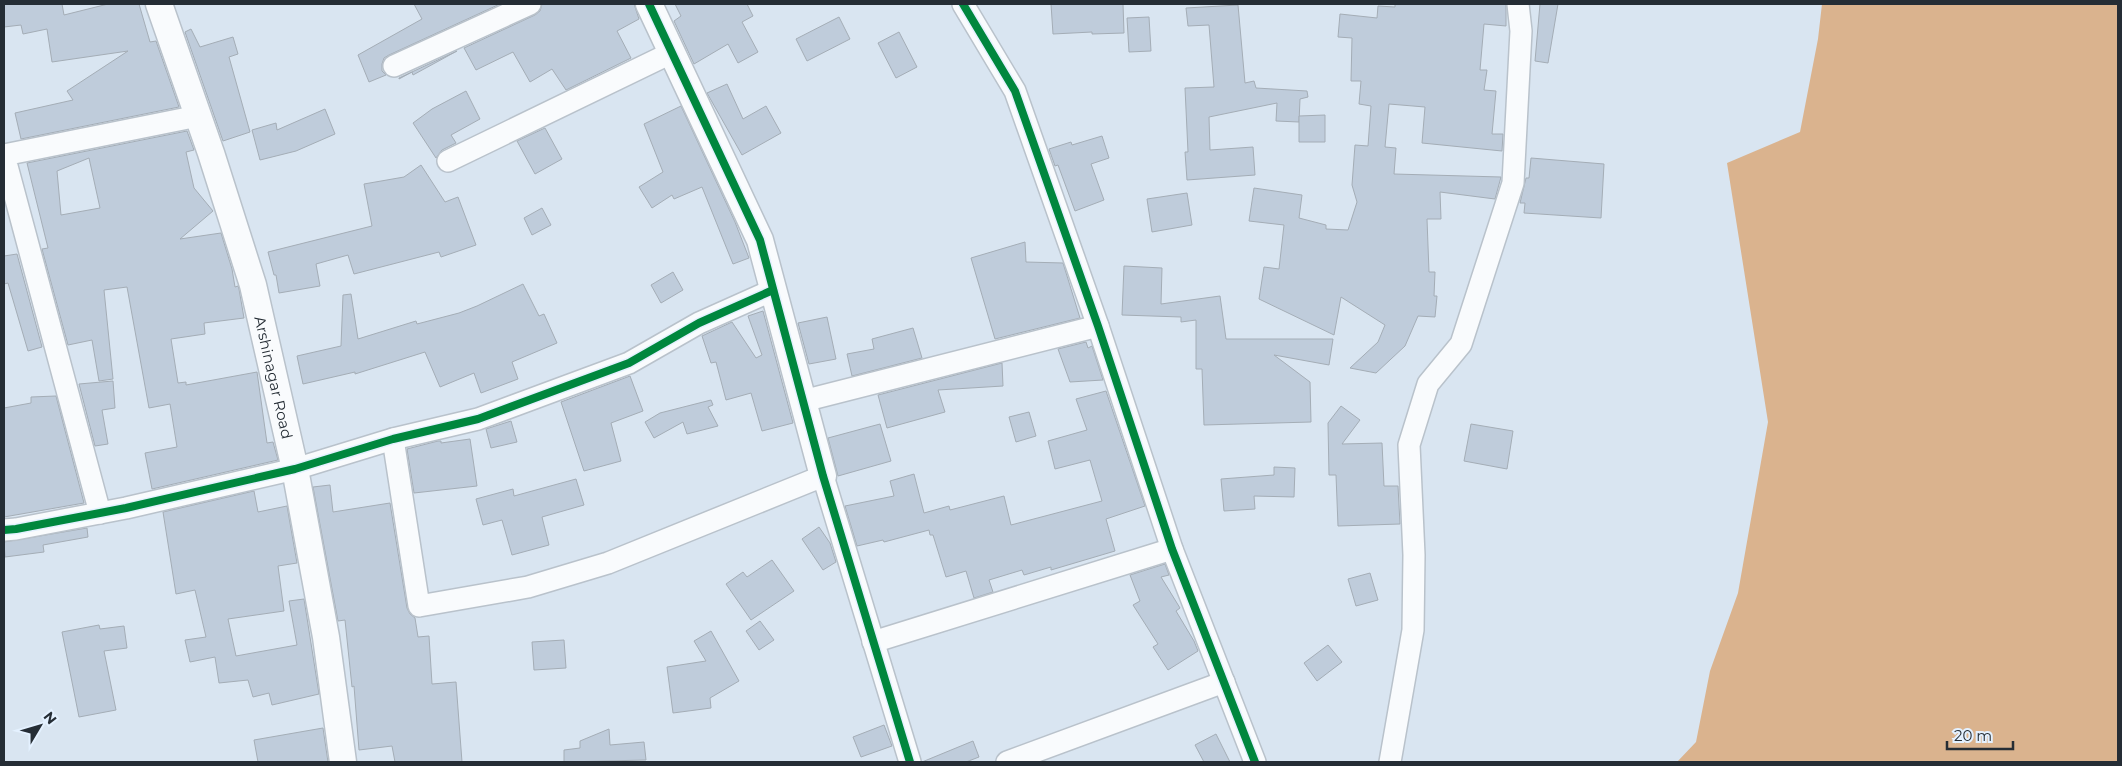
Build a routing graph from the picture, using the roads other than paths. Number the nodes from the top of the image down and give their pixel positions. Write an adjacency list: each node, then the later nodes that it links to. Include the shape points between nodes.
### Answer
1 (158, 4): 8 (street, Arshinagar Road)
2 (530, 4): 7 (street)
3 (963, 4): 11 (street, via 1015,90)
4 (1518, 4): 25 (street, via 1521,31 1513,183 1461,344 1428,384 1409,446 1414,555 1413,630)
5 (654, 5): 6 (street)
6 (672, 52): 9 (street); 10 (street, via 760,240)
7 (394, 66)
8 (198, 116): 14 (street, Arshinagar Road, via 253,285); 16 (street, via 4,155)
9 (448, 161)
10 (773, 290): 12 (street); 13 (street, via 699,324 629,363 478,419)
11 (1098, 326): 12 (street); 18 (street)
12 (803, 401): 15 (street)
13 (393, 439): 14 (street); 15 (street, via 419,606 528,587 608,563)
14 (295, 469): 16 (street); 21 (street, Arshinagar Road, via 326,637)
15 (823, 476): 19 (street)
16 (100, 513): 17 (street)
17 (4, 530)
18 (1172, 549): 19 (street); 20 (street)
19 (873, 642): 22 (street)
20 (1224, 682): 23 (street); 24 (street)
21 (343, 762)
22 (910, 762)
23 (1007, 762)
24 (1256, 762)
25 (1390, 762)

